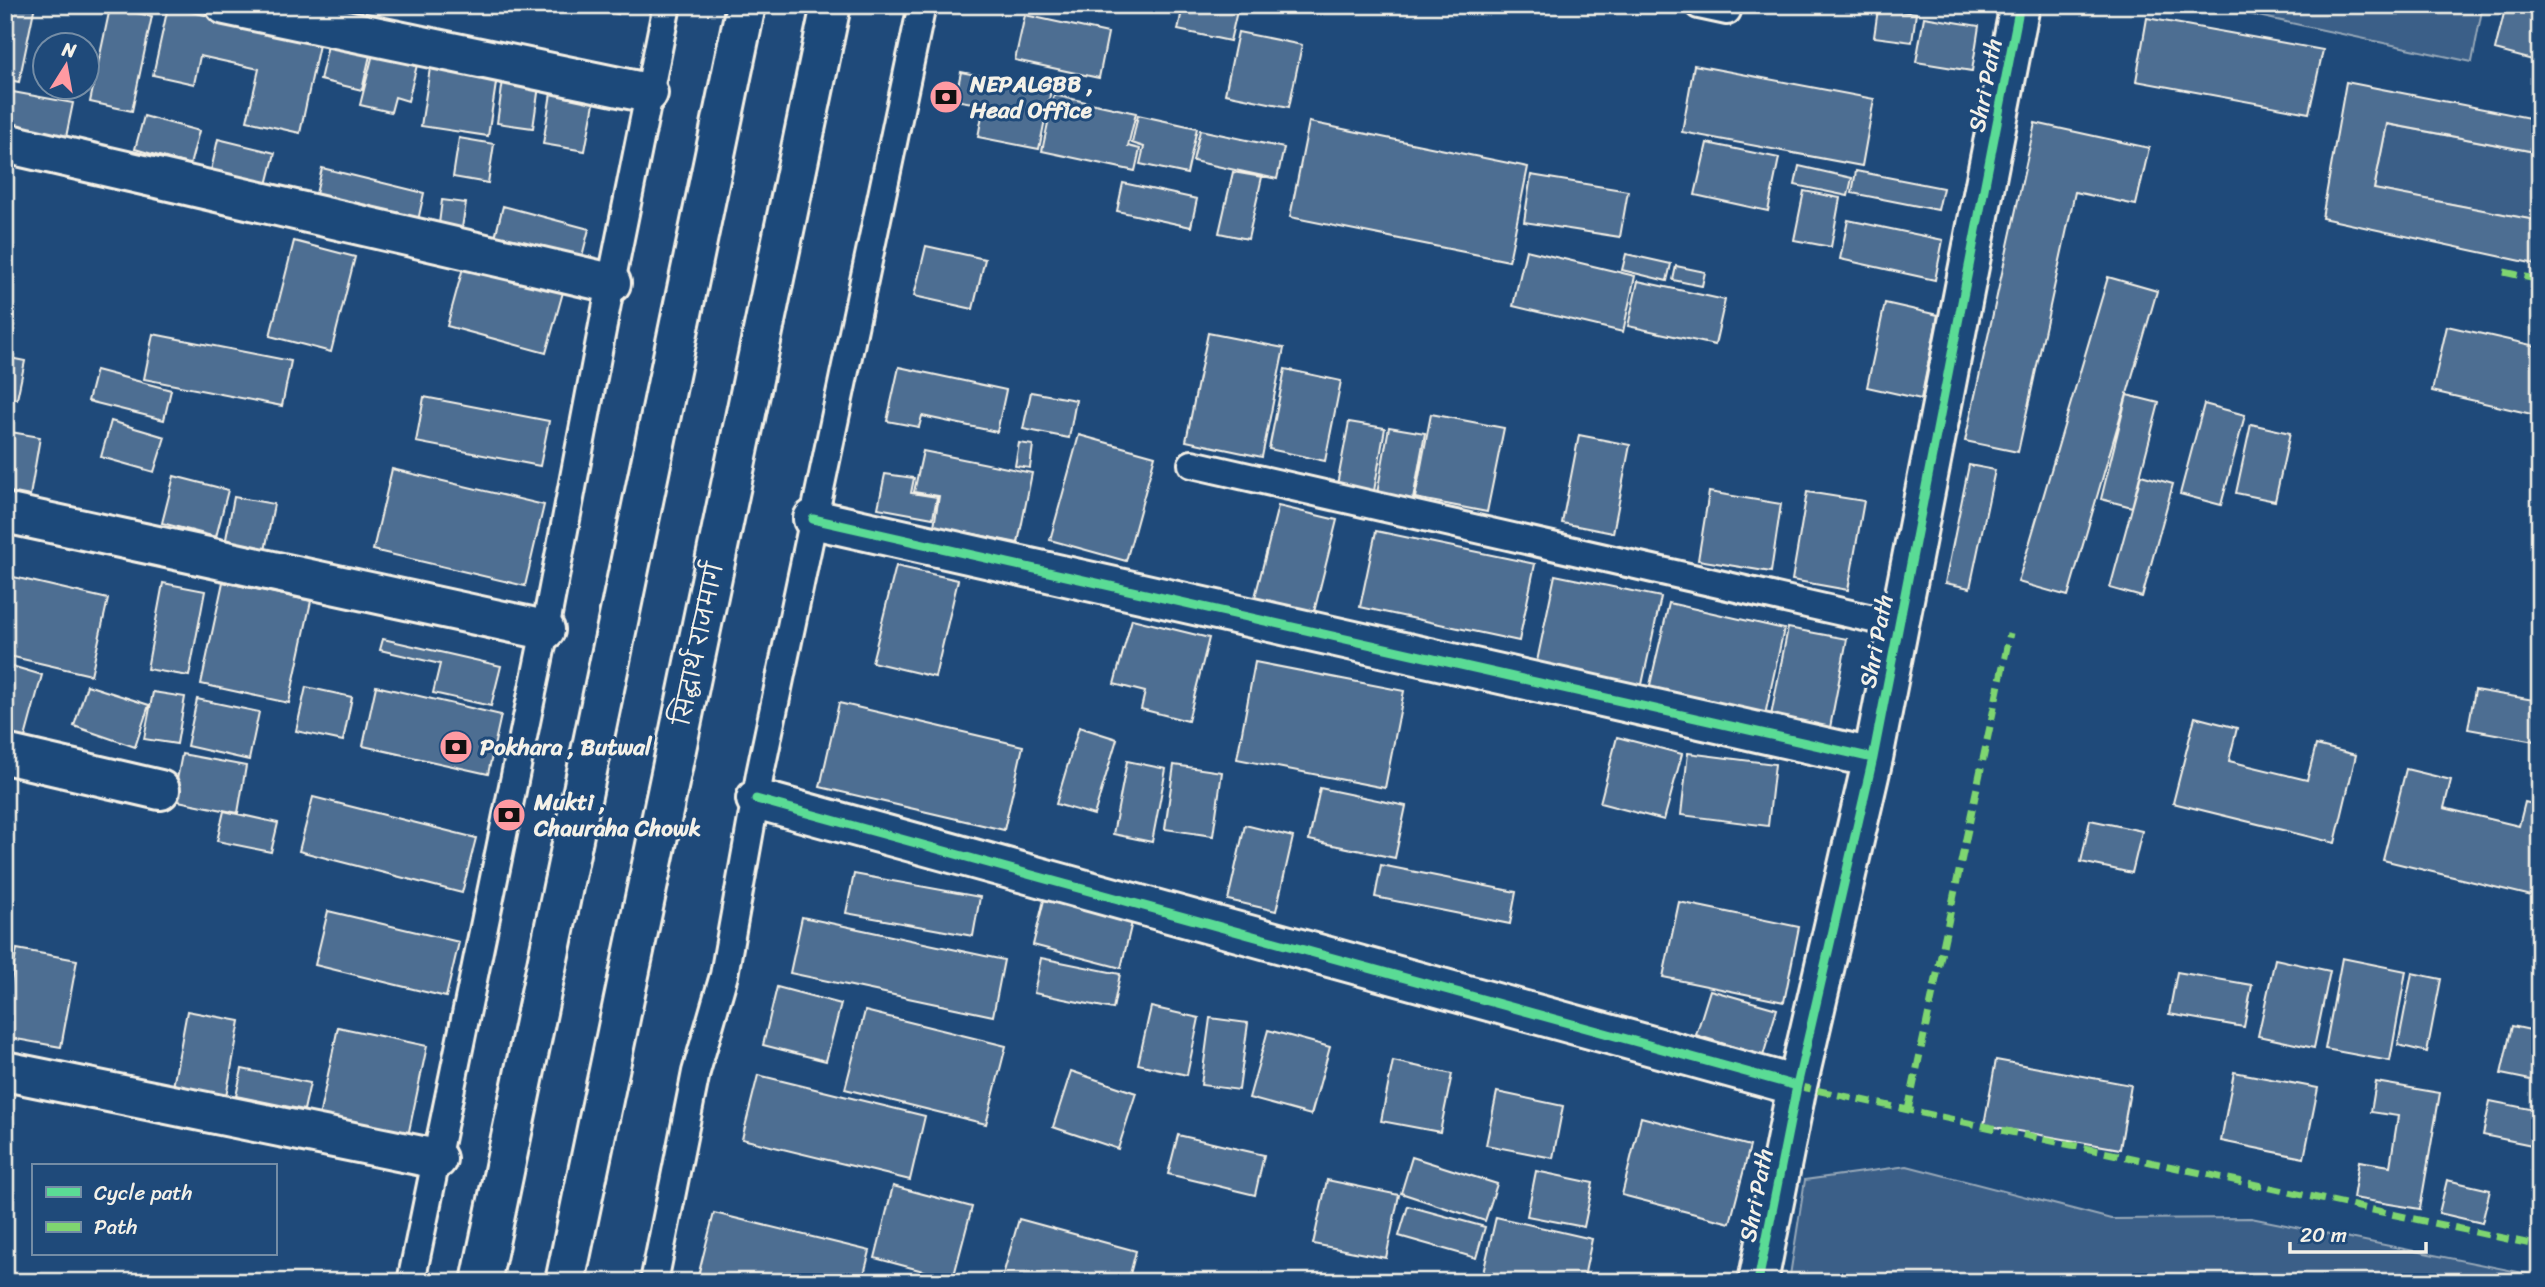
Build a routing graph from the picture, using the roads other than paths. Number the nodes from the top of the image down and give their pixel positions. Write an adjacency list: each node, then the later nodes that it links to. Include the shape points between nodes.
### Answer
1 (225, 5): 9 (main road)
2 (667, 5): 9 (lane)
3 (746, 5): 25 (main road)
4 (831, 5): 26 (main road, सिद्धार्थ राजमार्ग)
5 (922, 5): 14 (lane)
6 (1699, 5): 8 (lane)
7 (2020, 5): 15 (main road, Shri Path)
8 (1727, 11)
9 (648, 93): 11 (lane)
10 (5, 143): 11 (main road)
11 (611, 283): 16 (lane)
12 (1192, 464): 15 (lane)
13 (5, 513): 16 (main road)
14 (813, 519): 18 (main road); 20 (lane)
15 (1899, 625): 18 (main road, Shri Path)
16 (545, 630): 23 (lane)
17 (5, 754): 19 (main road)
18 (1873, 758): 22 (main road, Shri Path)
19 (160, 790)
20 (756, 799): 22 (main road); 27 (lane, via 724,975 696,1072)
21 (5, 1071): 23 (main road)
22 (1797, 1086): 28 (main road, Shri Path)
23 (437, 1159): 24 (lane)
24 (411, 1282)
25 (481, 1282)
26 (565, 1282)
27 (654, 1282)
28 (1758, 1282)

